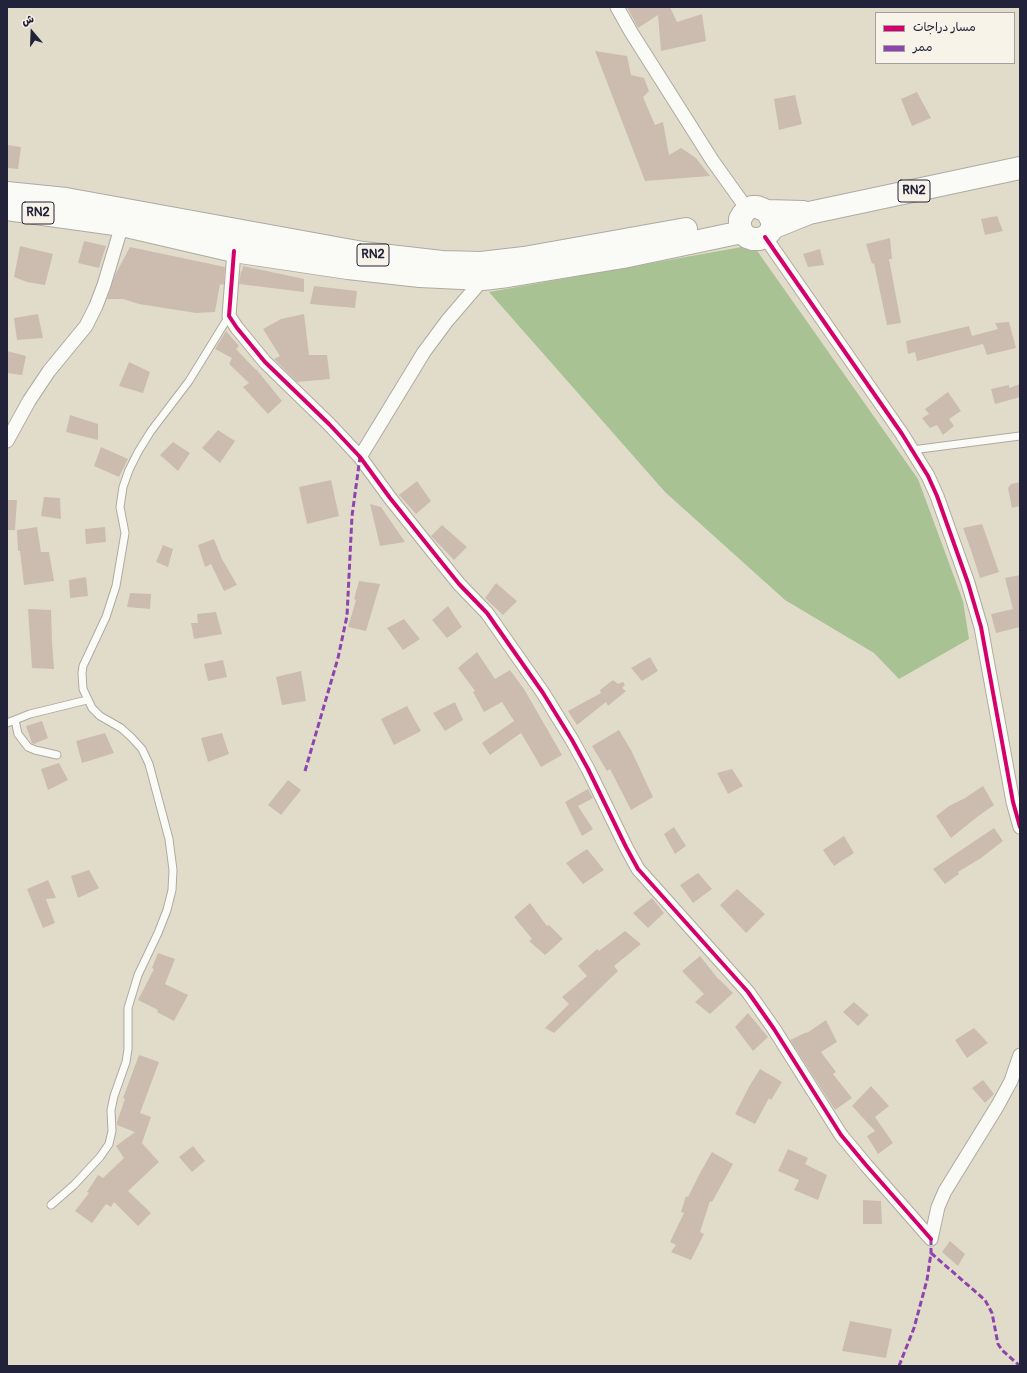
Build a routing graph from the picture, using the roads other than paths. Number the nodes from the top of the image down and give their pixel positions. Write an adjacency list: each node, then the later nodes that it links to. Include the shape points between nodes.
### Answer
1 (618, 7): 5 (street, via 635,39 712,160)
2 (1020, 168): 5 (highway, RN2)
3 (7, 194): 5 (highway, RN2, via 66,199 363,254 442,262 481,263 524,258)
4 (7, 210): 6 (highway, RN2)
5 (756, 223): 8 (highway, RN2, via 622,257); 12 (street)
6 (122, 225): 7 (highway, RN2); 11 (street, via 104,285 86,326 49,371)
7 (234, 251): 8 (highway, RN2, via 348,268 420,276); 9 (street)
8 (483, 279): 13 (street, via 424,352)
9 (229, 316): 13 (street, via 265,362); 14 (lane, via 189,381 151,431 129,470 120,507 126,533 116,586 82,673 82,689)
10 (1020, 436): 12 (lane)
11 (7, 441)
12 (912, 450): 18 (street, via 937,496 981,627)
13 (360, 457): 19 (street, via 459,584 487,613 543,693 588,769 638,869 748,992 841,1135 931,1239 938,1207 945,1191 998,1106 1011,1081)
14 (87, 700): 15 (lane); 20 (lane, via 100,716 131,737 149,764 169,840 172,890 167,910 138,975 128,1008 128,1049 111,1110 112,1131 109,1144 74,1185)
15 (15, 720): 16 (lane); 17 (lane, via 18,734 28,748)
16 (7, 723)
17 (58, 755)
18 (1020, 827)
19 (1020, 1055)
20 (51, 1205)

